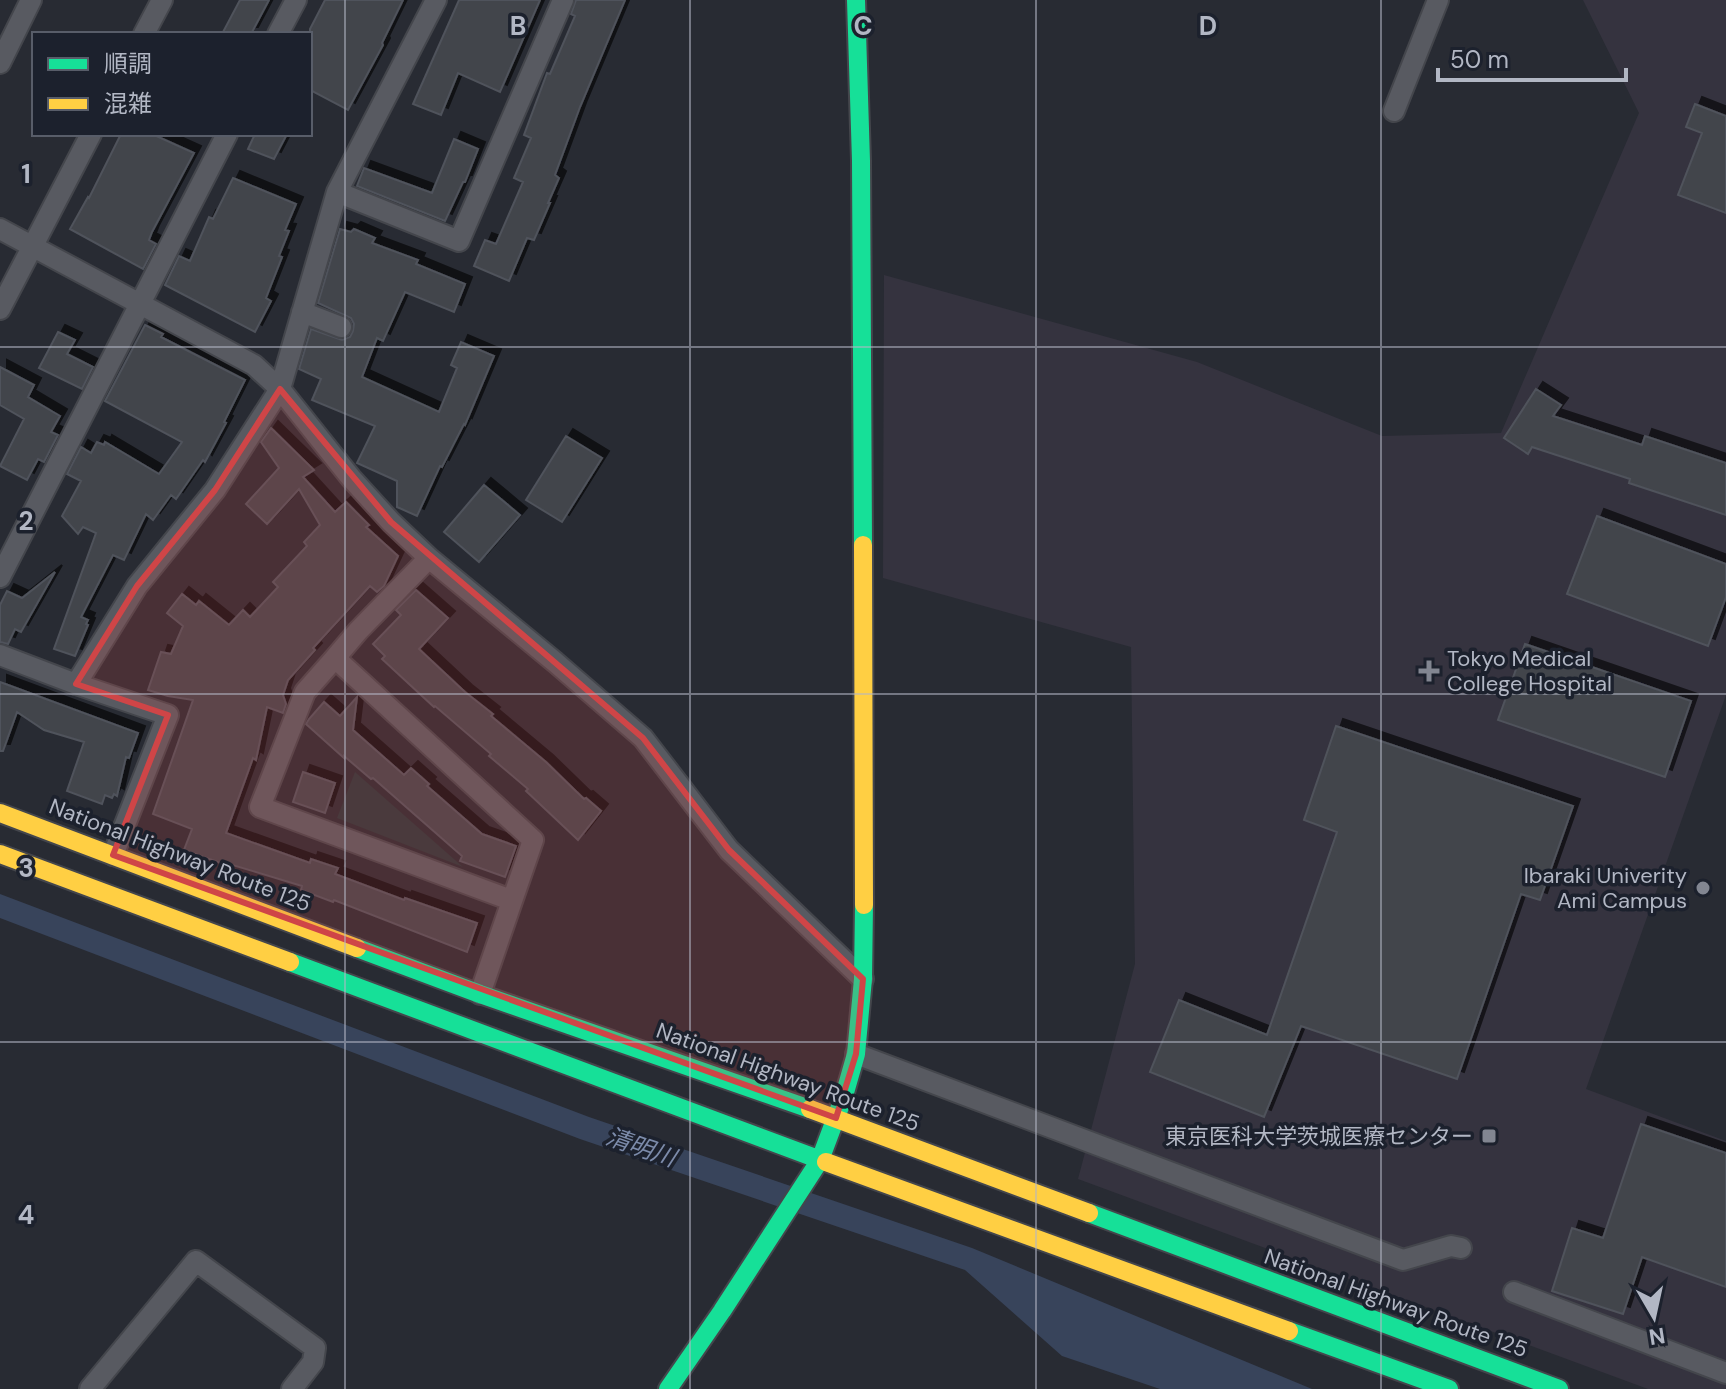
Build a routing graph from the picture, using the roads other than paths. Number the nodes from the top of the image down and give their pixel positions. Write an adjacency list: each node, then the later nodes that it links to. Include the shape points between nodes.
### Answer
1 (31, 0): 10 (street)
2 (162, 0): 8 (street)
3 (296, 0): 9 (street)
4 (436, 0): 14 (street)
5 (563, 0): 14 (street, via 459,241)
6 (856, 0): 31 (main road)
7 (1438, 0): 11 (street)
8 (145, 32)
9 (279, 32)
10 (0, 63)
11 (1394, 111)
12 (90, 136): 16 (street)
13 (226, 136): 17 (street)
14 (337, 192): 19 (street)
15 (0, 229): 16 (street)
16 (33, 245): 17 (street); 18 (street)
17 (140, 302): 21 (street, via 254,365); 23 (street)
18 (0, 309)
19 (302, 312): 20 (street); 21 (street)
20 (341, 327)
21 (280, 389): 22 (street, via 351,478); 26 (street, via 215,490 137,586)
22 (429, 558): 25 (street); 31 (street, via 643,738 729,850)
23 (0, 577)
24 (0, 655): 26 (street)
25 (335, 658): 30 (street, via 533,840); 30 (street, via 305,692 260,807)
26 (76, 684): 29 (street, via 168,715)
27 (0, 813): 29 (main road, National Highway Route 125)
28 (0, 854): 35 (main road)
29 (113, 855): 32 (main road, National Highway Route 125)
30 (511, 900): 32 (street)
31 (863, 979): 33 (main road)
32 (480, 994): 34 (main road, National Highway Route 125)
33 (856, 1054): 34 (main road); 36 (street, via 1403,1260)
34 (836, 1118): 35 (main road); 43 (main road, National Highway Route 125)
35 (820, 1160): 41 (main road); 42 (main road)
36 (1461, 1248)
37 (1514, 1292): 38 (street)
38 (1726, 1373)
39 (90, 1389): 40 (street, via 196,1261 315,1348 313,1362)
40 (292, 1389)
41 (668, 1389)
42 (1449, 1389)
43 (1559, 1389)

